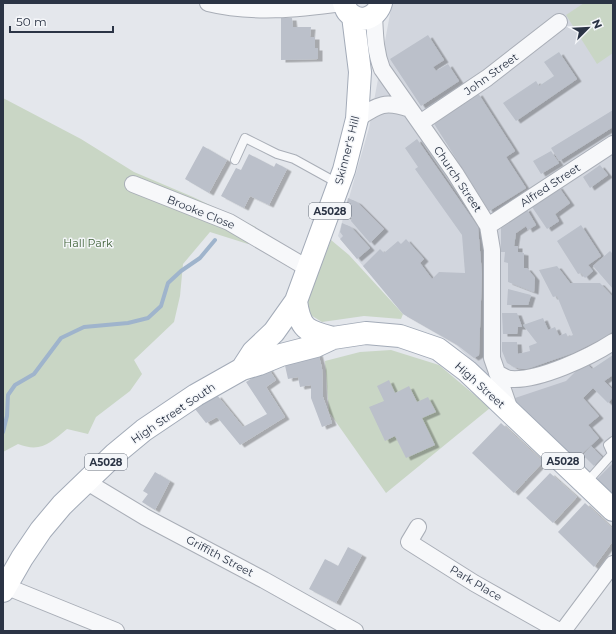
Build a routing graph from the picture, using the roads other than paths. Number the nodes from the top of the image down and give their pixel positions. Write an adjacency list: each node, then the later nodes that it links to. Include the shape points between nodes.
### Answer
1 (208, 3): 2 (street, via 262,10 309,7)
2 (359, 8): 4 (street, Church Street, via 375,43 382,69); 5 (main road, Skinner's Hill / A5028, via 360,72)
3 (559, 22): 6 (street, John Street, via 487,78)
4 (410, 109): 5 (street, via 395,104 382,104); 6 (street, Church Street)
5 (357, 120): 9 (main road, Skinner's Hill / A5028)
6 (420, 123): 11 (street, Church Street)
7 (613, 144): 11 (street, Alfred Street)
8 (235, 160): 9 (lane, via 245,138)
9 (340, 182): 12 (main road, Skinner's Hill / A5028)
10 (133, 184): 12 (street, Brooke Close, via 229,222)
11 (488, 226): 16 (street, Church Street, via 492,250)
12 (309, 269): 13 (main road, Skinner's Hill / A5028)
13 (296, 301): 14 (main road, A5028, via 298,316 304,327); 17 (main road, Skinner's Hill / A5028, via 276,330 253,352)
14 (333, 338): 17 (main road, High Street South / A5028, via 316,346); 18 (main road, High Street / A5028, via 366,333 400,336 438,349)
15 (613, 342): 19 (street, High Street, via 598,352 549,372 510,380)
16 (492, 358): 18 (street, via 482,369 476,372); 19 (street, Church Street)
17 (242, 368): 22 (main road, High Street South / A5028, via 149,427)
18 (467, 371): 20 (main road, High Street / A5028)
19 (497, 373): 20 (street, Church Street)
20 (511, 414): 23 (main road, A5028)
21 (613, 441): 23 (lane, via 608,445 612,454)
22 (87, 480): 27 (main road, High Street South / A5028, via 41,530); 29 (street, Griffith Street, via 92,486 145,517)
23 (586, 483): 24 (main road, A5028)
24 (613, 510)
25 (418, 527): 30 (street, Park Place, via 409,542 474,583)
26 (613, 564): 31 (street)
27 (4, 589): 28 (street)
28 (116, 631)
29 (355, 631)
30 (559, 631)
31 (563, 631)

